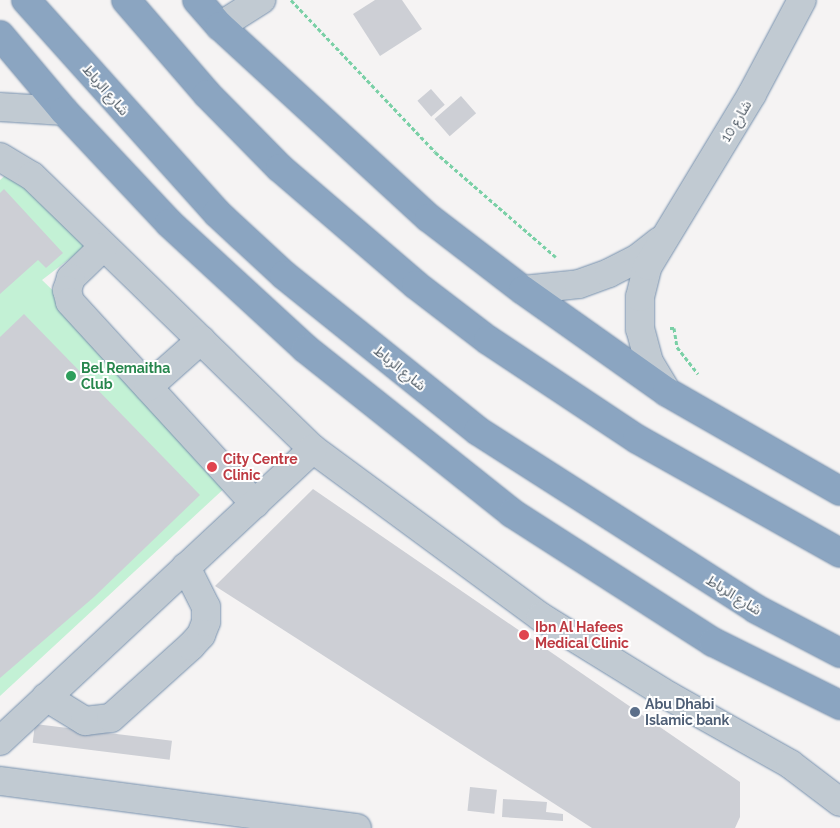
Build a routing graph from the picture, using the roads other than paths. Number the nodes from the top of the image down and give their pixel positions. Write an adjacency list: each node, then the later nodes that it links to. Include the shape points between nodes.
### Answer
1 (26, 0): 22 (highway, شارع الرباط, via 217,213 284,275 478,431 756,610)
2 (126, 0): 20 (highway, via 207,94 280,168 416,286 488,340 629,434)
3 (196, 0): 6 (highway)
4 (261, 0): 6 (street)
5 (802, 0): 11 (street, شارع 10, via 752,94)
6 (220, 26): 13 (highway, via 429,218)
7 (0, 36): 9 (highway)
8 (0, 106): 9 (street)
9 (64, 111): 24 (highway, via 169,223 306,349 512,513 713,642)
10 (0, 157): 12 (street, via 32,176)
11 (664, 238): 13 (street, شارع 10, via 638,258 579,284); 16 (street, شارع 10, via 648,266 640,297 640,329 649,362)
12 (103, 247): 14 (street); 15 (street, via 71,278 67,290 70,302)
13 (523, 290): 16 (highway)
14 (201, 340): 15 (street); 17 (street)
15 (148, 387): 19 (street)
16 (666, 392): 18 (highway)
17 (313, 449): 19 (street); 27 (street, via 541,617 668,696 790,764)
18 (840, 491)
19 (255, 504): 21 (street)
20 (840, 552)
21 (186, 567): 23 (street); 23 (street, via 206,608 206,622 191,646 111,718 85,721)
22 (840, 653)
23 (46, 697): 25 (street)
24 (840, 705)
25 (0, 741)
26 (0, 781): 28 (street)
27 (840, 802)
28 (357, 828)

